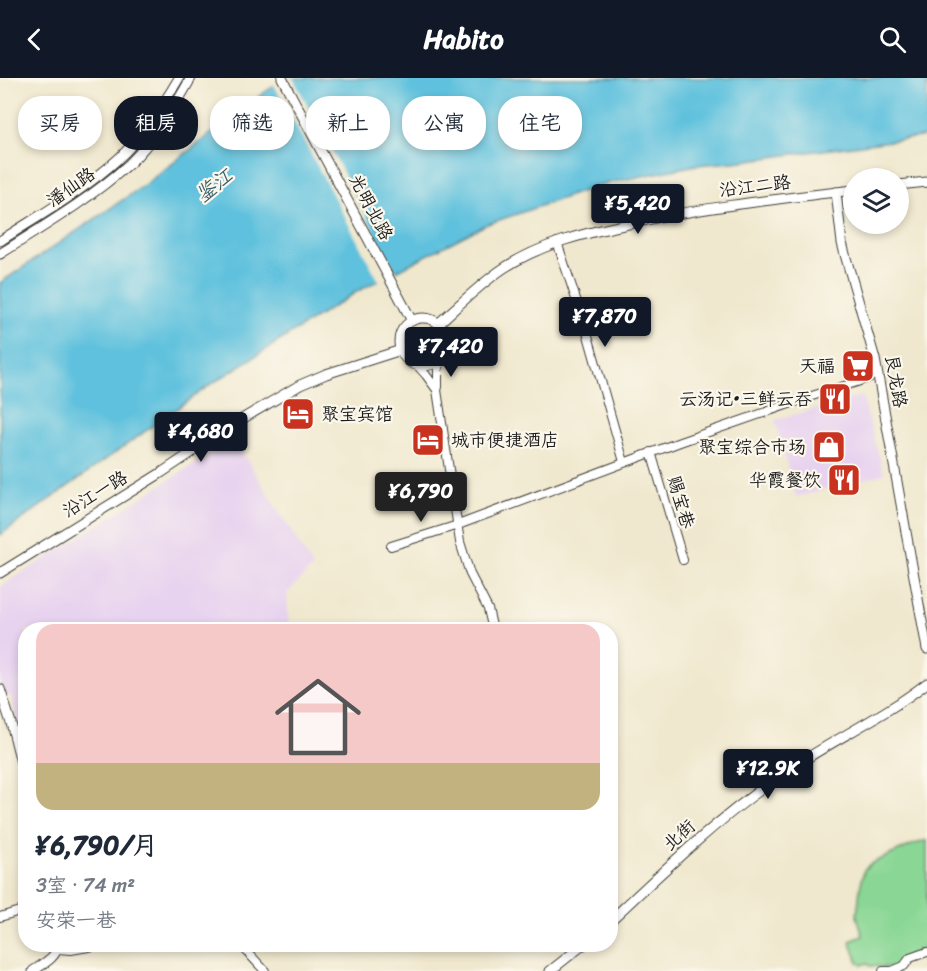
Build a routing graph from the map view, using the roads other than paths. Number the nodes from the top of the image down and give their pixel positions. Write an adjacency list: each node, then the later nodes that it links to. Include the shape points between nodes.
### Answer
1 (179, 78): 8 (street, 潘仙路, via 138,138 118,158 78,190)
2 (191, 78): 10 (street, 潘仙路, via 164,123 130,162 68,210)
3 (282, 78): 11 (street, 光明北路)
4 (927, 182): 5 (street)
5 (909, 184)
6 (843, 191): 7 (street, 沿江二路)
7 (836, 192): 9 (street, 沿江二路, via 670,214); 16 (street, 艮龙路, via 842,243)
8 (0, 240)
9 (557, 242): 12 (street, 沿江二路, via 504,268); 19 (street)
10 (0, 254)
11 (412, 321): 12 (street, via 426,319); 13 (street, via 402,330)
12 (438, 324): 14 (street, via 447,344)
13 (401, 350): 15 (street, via 404,357); 23 (street, 沿江一路, via 300,385)
14 (441, 358): 15 (street, via 430,365); 17 (street)
15 (417, 365): 17 (street)
16 (878, 374): 18 (street); 25 (street, 艮龙路)
17 (437, 390): 20 (street)
18 (651, 452): 19 (street); 22 (street, 赐宝巷)
19 (624, 462): 20 (street)
20 (458, 525): 21 (street); 24 (street, via 465,560)
21 (391, 546)
22 (683, 560)
23 (0, 573)
24 (491, 622)
25 (927, 649)
26 (927, 683): 30 (street, 北街, via 753,795 696,841)
27 (0, 689): 28 (street)
28 (18, 751)
29 (18, 911): 31 (street)
30 (618, 914)
31 (0, 917)
32 (56, 952): 36 (street)
33 (247, 952): 37 (street)
34 (574, 952): 38 (street)
35 (927, 952): 39 (street, via 910,958 904,966)
36 (33, 971)
37 (265, 971)
38 (550, 971)
39 (883, 971)

